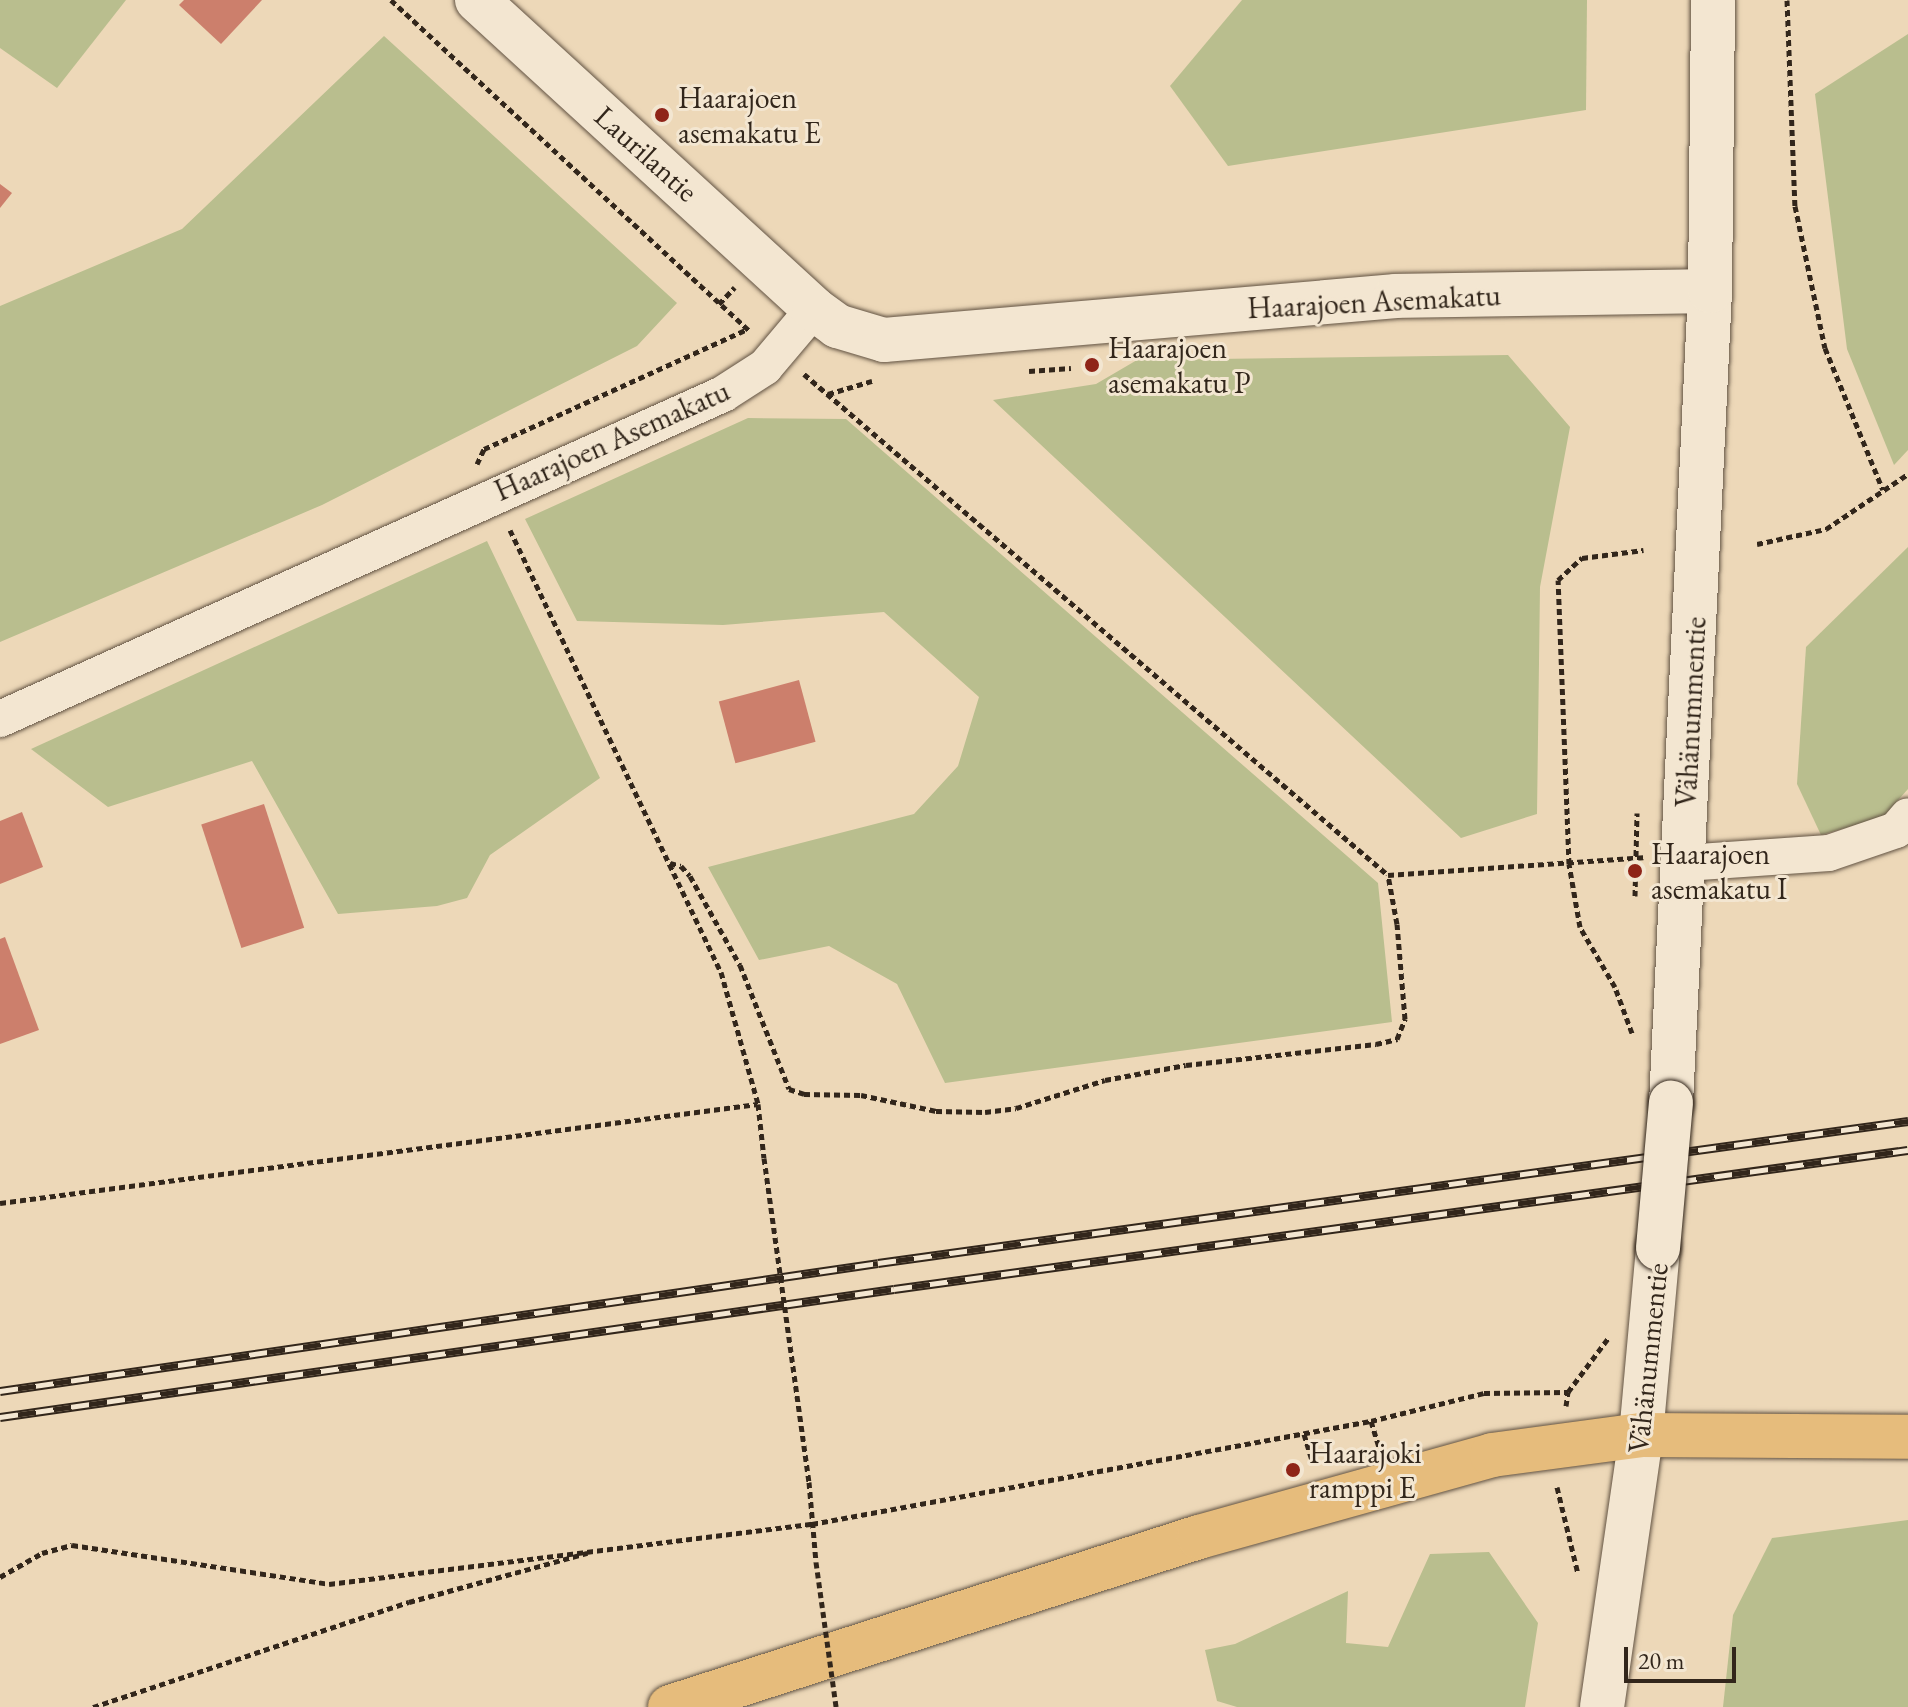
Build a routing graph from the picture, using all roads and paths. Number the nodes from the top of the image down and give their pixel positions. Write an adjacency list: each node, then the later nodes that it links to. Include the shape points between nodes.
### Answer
1 (391, 0): 7 (path)
2 (477, 0): 6 (main road, Laurilantie)
3 (1713, 0): 5 (main road, Vähänummentie)
4 (1787, 0): 10 (path, via 1795,206 1825,348)
5 (1710, 291): 6 (main road, Haarajoen Asemakatu, via 1396,296 910,340 884,340 837,326); 19 (main road, Vähänummentie)
6 (814, 309): 8 (street, Haarajoen Asemakatu)
7 (748, 329): 8 (path); 11 (path, via 484,449 476,465)
8 (778, 352): 11 (street, Haarajoen Asemakatu, via 765,367 723,394); 21 (path)
9 (1908, 474): 10 (path)
10 (1883, 490): 12 (path, via 1826,529)
11 (493, 495): 14 (street, Haarajoen Asemakatu); 18 (path)
12 (1757, 544)
13 (1643, 550): 20 (path, via 1582,558 1558,580)
14 (0, 719)
15 (1637, 813): 17 (path)
16 (1908, 816): 19 (street, via 1896,830 1829,853)
17 (1636, 856): 20 (path); 22 (path)
18 (669, 863): 21 (path, via 690,876 740,965 789,1089 861,1095 936,1111 985,1112 1186,1065 1397,1039 1405,1019); 24 (path, via 721,972)
19 (1685, 863): 29 (main road, Vähänummentie, bridge, via 1671,1103)
20 (1569, 864): 21 (path); 23 (path, via 1580,927 1615,987)
21 (1388, 875)
22 (1635, 896)
23 (1632, 1048)
24 (758, 1104): 25 (path); 33 (path, bridge)
25 (0, 1203)
26 (1568, 1392): 27 (path, via 1484,1393)
27 (1371, 1421): 28 (path); 31 (path)
28 (1304, 1434): 32 (path); 33 (path)
29 (1641, 1435): 30 (highway); 37 (highway, via 1492,1455 1228,1529); 39 (main road, Vähänummentie)
30 (1908, 1437)
31 (1380, 1449)
32 (1314, 1465)
33 (812, 1524): 34 (path); 38 (path, bridge)
34 (607, 1548): 35 (path, via 329,1584 72,1545 42,1553); 36 (path, via 409,1602)
35 (0, 1577)
36 (93, 1707)
37 (670, 1707)
38 (836, 1707)
39 (1602, 1707)

